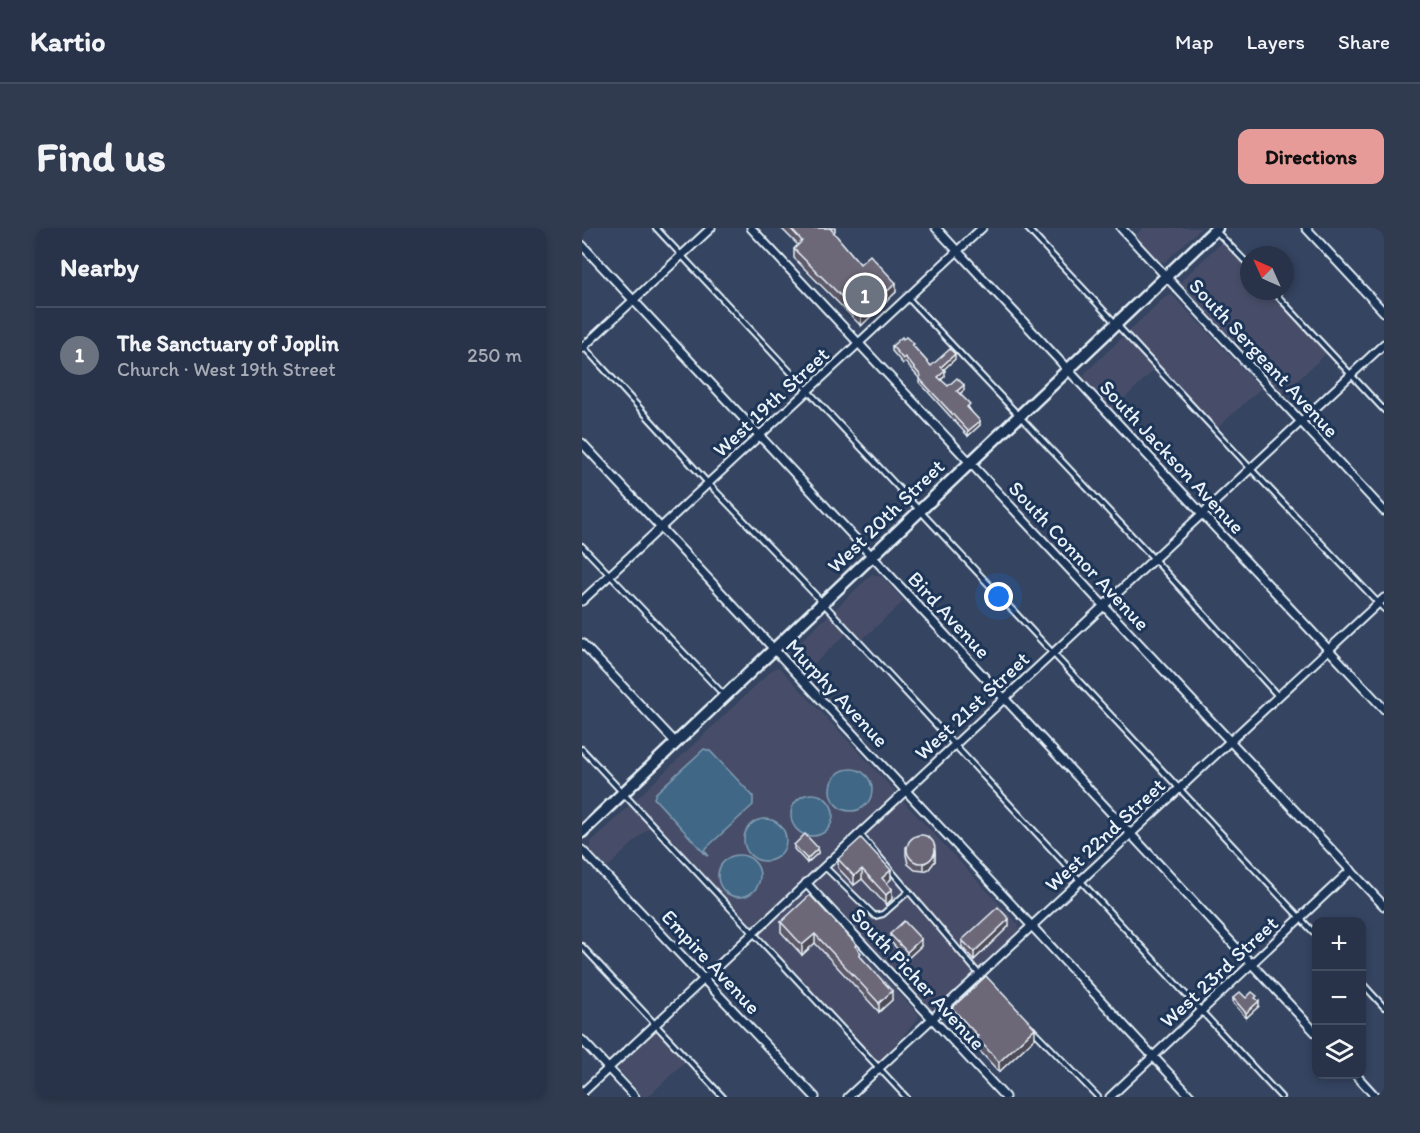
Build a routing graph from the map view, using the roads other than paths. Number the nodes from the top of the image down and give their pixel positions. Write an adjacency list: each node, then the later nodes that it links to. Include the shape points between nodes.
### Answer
1 (656, 228): 12 (lane)
2 (711, 228): 12 (street)
3 (751, 228): 20 (street, South Connor Avenue)
4 (936, 228): 11 (street, South Jackson Avenue)
5 (982, 228): 11 (street, West 19th Street)
6 (1027, 228): 19 (lane)
7 (1121, 228): 14 (street, South Sergeant Avenue)
8 (1306, 228): 18 (street)
9 (1216, 229): 13 (lane); 14 (main road, West 20th Street)
10 (582, 246): 16 (street, Bird Avenue)
11 (957, 251): 15 (street, West 19th Street); 23 (street, South Jackson Avenue)
12 (681, 255): 16 (street); 25 (lane)
13 (1240, 255)
14 (1166, 277): 19 (main road, West 20th Street); 28 (street, South Sergeant Avenue)
15 (907, 298): 20 (street, West 19th Street); 27 (lane)
16 (633, 300): 22 (street); 29 (street, Bird Avenue)
17 (1282, 300): 24 (lane)
18 (1384, 312)
19 (1117, 324): 23 (main road, West 20th Street); 32 (lane)
20 (858, 343): 25 (street, West 19th Street); 31 (street, South Connor Avenue)
21 (1384, 344): 24 (street, West 21st Street)
22 (582, 347): 33 (lane)
23 (1068, 370): 27 (main road, West 20th Street); 36 (street, South Jackson Avenue)
24 (1352, 374): 26 (lane); 28 (street, West 21st Street)
25 (808, 390): 29 (street, West 19th Street); 34 (lane)
26 (1384, 410)
27 (1019, 417): 31 (main road, West 20th Street); 40 (lane)
28 (1301, 422): 32 (street, West 21st Street); 35 (street, South Sergeant Avenue)
29 (759, 435): 33 (street, West 19th Street); 39 (street, Bird Avenue)
30 (582, 443): 37 (street, Murphy Avenue)
31 (970, 463): 34 (main road, West 20th Street); 45 (street, South Connor Avenue)
32 (1251, 469): 36 (street, West 21st Street); 44 (lane)
33 (708, 483): 37 (street, West 19th Street); 43 (lane)
34 (921, 510): 39 (main road, West 20th Street); 49 (lane)
35 (1384, 511)
36 (1203, 514): 40 (street, West 21st Street); 47 (street, South Jackson Avenue)
37 (661, 528): 41 (street, West 19th Street); 48 (street, Murphy Avenue)
38 (582, 546): 41 (lane)
39 (872, 556): 43 (main road, West 20th Street); 52 (street, Bird Avenue)
40 (1154, 559): 45 (street, West 21st Street); 51 (lane)
41 (610, 575): 42 (street, West 19th Street); 50 (lane)
42 (582, 601)
43 (823, 603): 48 (main road, West 20th Street); 56 (lane)
44 (1382, 603): 47 (street, West 22nd Street)
45 (1104, 607): 49 (street, West 21st Street); 54 (street, South Connor Avenue)
46 (582, 643): 55 (street)
47 (1329, 649): 51 (street, West 22nd Street); 53 (street, South Jackson Avenue)
48 (774, 650): 50 (main road, West 20th Street); 59 (street, Murphy Avenue)
49 (1054, 653): 52 (street, West 21st Street); 58 (lane)
50 (726, 696): 55 (main road, West 20th Street)
51 (1278, 696): 54 (street, West 22nd Street)
52 (1005, 698): 56 (street, West 21st Street); 63 (street, Bird Avenue)
53 (1384, 709)
54 (1230, 741): 58 (street, West 22nd Street); 66 (street, South Connor Avenue)
55 (676, 743): 60 (main road, West 20th Street)
56 (954, 745): 59 (street, West 21st Street); 67 (lane)
57 (582, 749): 60 (lane)
58 (1180, 788): 63 (street, West 22nd Street); 71 (lane)
59 (905, 791): 62 (street, West 21st Street); 72 (street, Murphy Avenue)
60 (623, 793): 61 (main road, West 20th Street); 74 (lane)
61 (582, 832)
62 (859, 833): 65 (street, West 21st Street); 69 (lane)
63 (1131, 834): 67 (street, West 22nd Street); 76 (street, Bird Avenue)
64 (582, 850): 77 (street, Empire Avenue)
65 (825, 866): 68 (street, West 21st Street); 69 (lane, via 875,916 883,914)
66 (1351, 870): 70 (street, South Connor Avenue); 71 (street, West 23rd Street)
67 (1080, 881): 72 (street, West 22nd Street); 81 (lane)
68 (806, 883): 74 (street, West 21st Street); 82 (street, South Picher Avenue)
69 (909, 891): 78 (lane)
70 (1384, 906)
71 (1300, 917): 73 (lane); 76 (street, West 23rd Street)
72 (1031, 927): 78 (street, West 22nd Street); 87 (street, Murphy Avenue)
73 (1312, 930)
74 (752, 933): 77 (street, West 21st Street); 89 (lane)
75 (582, 946): 84 (lane)
76 (1251, 964): 81 (street, West 23rd Street); 85 (street, Bird Avenue)
77 (704, 978): 84 (street, West 21st Street); 94 (street, Empire Avenue)
78 (983, 978): 82 (street, West 22nd Street)
79 (1366, 987): 80 (lane)
80 (1384, 1007)
81 (1200, 1011): 87 (street, West 23rd Street); 101 (lane)
82 (932, 1019): 89 (street, West 22nd Street); 97 (street, South Picher Avenue)
83 (1026, 1022): 98 (lane)
84 (655, 1025): 88 (street, West 21st Street); 93 (lane)
85 (1312, 1028)
86 (582, 1040): 88 (street)
87 (1153, 1056): 99 (street, West 23rd Street); 100 (street, Murphy Avenue)
88 (609, 1068): 91 (street, West 21st Street); 92 (street)
89 (879, 1068): 95 (street, West 22nd Street); 96 (lane)
90 (1360, 1079): 102 (street)
91 (582, 1093)
92 (635, 1097)
93 (723, 1097)
94 (815, 1097)
95 (848, 1097)
96 (906, 1097)
97 (1005, 1097)
98 (1098, 1097)
99 (1110, 1097)
100 (1191, 1097)
101 (1281, 1097)
102 (1376, 1097)

